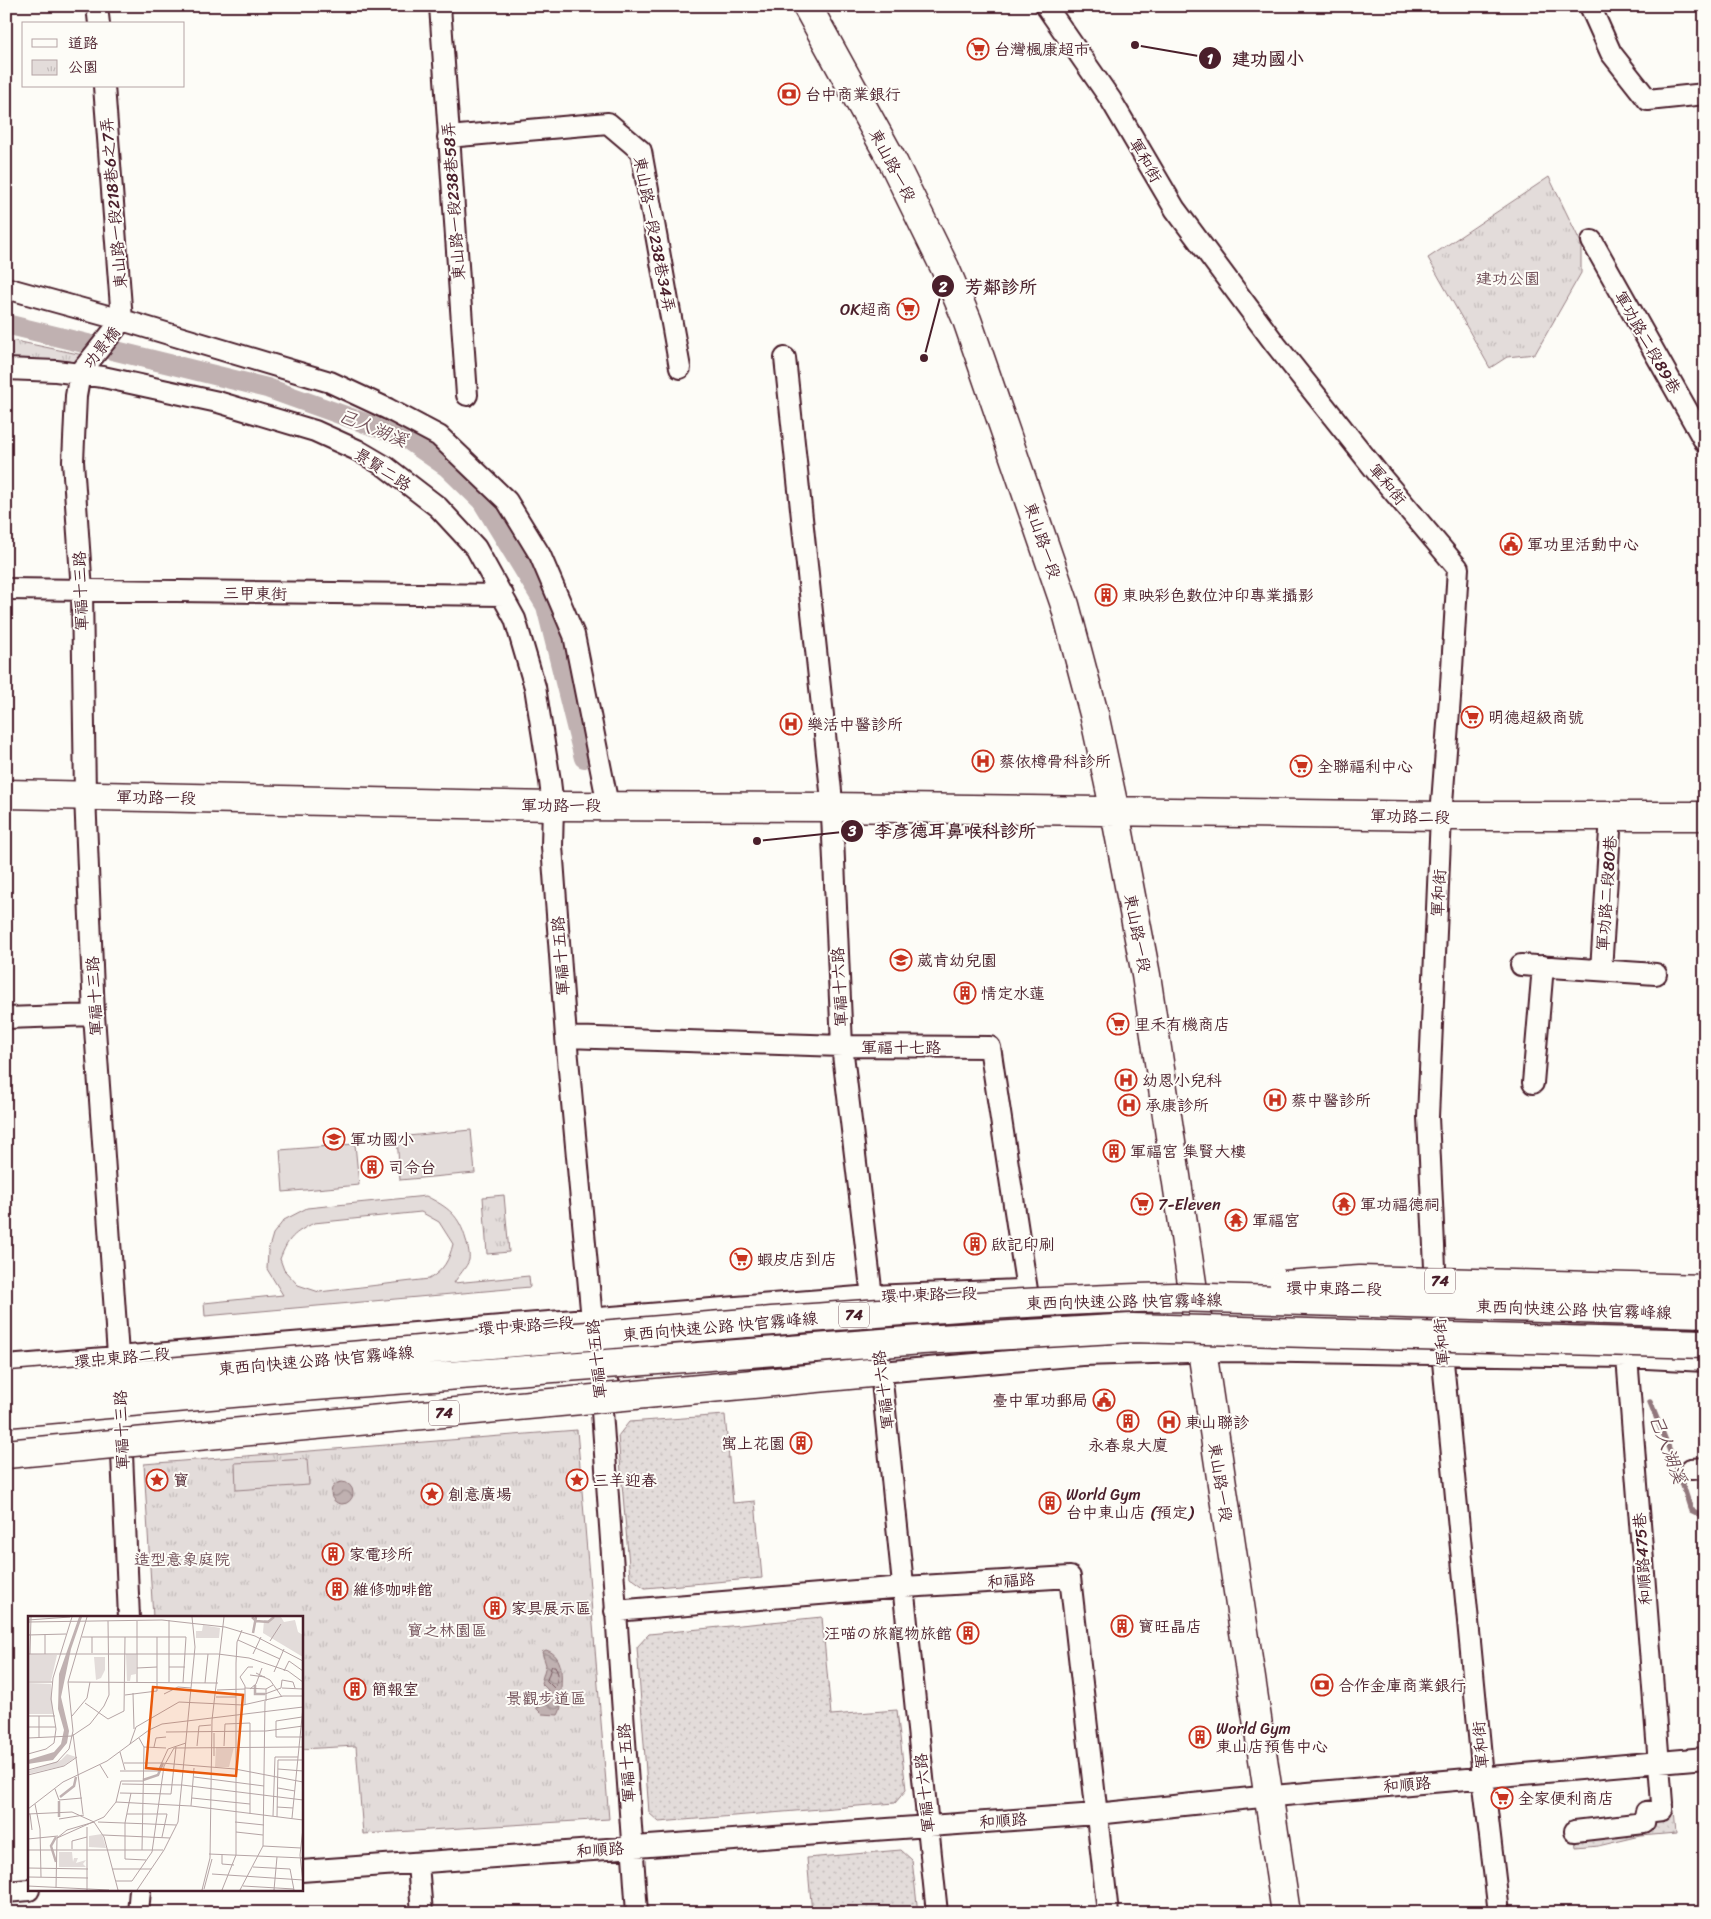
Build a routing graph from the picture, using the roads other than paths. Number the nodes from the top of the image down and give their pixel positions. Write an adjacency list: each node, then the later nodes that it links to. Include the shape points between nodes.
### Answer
1 (97, 6): 6 (street)
2 (440, 6): 9 (street, 東山路一段238巷58弄)
3 (807, 6): 27 (main road, 東山路一段, via 894,164 946,268 967,320 1067,610)
4 (1046, 6): 28 (street, 軍和街, via 1111,100 1175,209 1276,345 1458,568)
5 (1590, 6): 8 (street, via 1611,53 1648,100)
6 (99, 22)
7 (104, 88): 12 (street, 東山路一段218巷6之7弄)
8 (1705, 94)
9 (448, 137): 14 (street, 東山路一段238巷34弄, via 608,123 641,151); 17 (street, 東山路一段238巷58弄)
10 (1592, 241): 18 (street, 軍功路二段89巷)
11 (6, 288): 12 (street)
12 (122, 320): 16 (street, 功景橋); 24 (street, via 330,382 388,409 439,436 507,501 540,555 574,635)
13 (785, 358): 26 (street, 軍福十六路, via 831,791)
14 (680, 368)
15 (6, 369): 16 (street, 景賢二路)
16 (80, 373): 20 (street, 軍福十三路, via 73,461); 21 (street, 景賢二路, via 218,402 315,431 356,450 386,466 438,507 476,548)
17 (467, 395)
18 (1705, 442)
19 (6, 589): 20 (street, 三甲東街)
20 (82, 591): 21 (street, 三甲東街); 23 (street, 軍福十三路)
21 (503, 595): 25 (street, 景賢二路, via 515,620 535,687)
22 (6, 794): 23 (main road, 軍功路一段)
23 (84, 796): 25 (main road, 軍功路一段); 35 (street, 軍福十三路)
24 (608, 805): 25 (main road, 軍功路一段); 26 (main road, 軍功路一段)
25 (553, 806): 37 (street, 軍福十五路, via 552,846)
26 (830, 807): 27 (main road, 軍功路一段); 38 (street, 軍福十六路)
27 (1115, 812): 28 (main road, 軍功路二段); 43 (main road, 東山路一段, via 1146,975)
28 (1441, 816): 29 (main road, 軍功路二段); 40 (street, 軍和街, via 1428,1117)
29 (1611, 816): 30 (main road, 軍功路二段); 33 (street, 軍功路二段80巷)
30 (1705, 816)
31 (1521, 965): 32 (street)
32 (1543, 966): 33 (street); 39 (street)
33 (1601, 970): 34 (street)
34 (1656, 974)
35 (94, 1015): 36 (street); 51 (street, 軍福十三路)
36 (6, 1018)
37 (566, 1037): 38 (street, 軍福十七路); 47 (street, 軍福十五路)
38 (842, 1046): 42 (street, 軍福十七路, via 990,1047); 44 (street, 軍福十六路)
39 (1533, 1083)
40 (1436, 1289): 43 (street, 環中東路二段); 45 (street, 環中東路二段); 50 (street, 軍和街)
41 (1705, 1289): 43 (main road, 74, bridge, via 1360,1280)
42 (1027, 1290): 43 (street, 環中東路二段); 44 (street, 環中東路二段)
43 (1184, 1292): 46 (main road, 東西向快速公路 快官霧峰線 / 74, bridge); 49 (main road, 東山路一段); 57 (main road, 東西向快速公路 快官霧峰線 / 74, bridge, via 674,1329)
44 (871, 1296): 47 (street, 環中東路二段); 55 (street, 軍福十六路)
45 (1705, 1301)
46 (1705, 1313)
47 (592, 1320): 51 (street, 環中東路二段); 56 (street, 軍福十五路)
48 (1705, 1344): 60 (main road, 東西向快速公路 快官霧峰線 / 74, bridge, via 1132,1328 922,1340)
49 (1202, 1352): 50 (street); 55 (street, via 1082,1355); 70 (main road, 東山路一段)
50 (1442, 1355): 52 (street); 69 (street, 軍和街)
51 (118, 1357): 54 (street, 環中東路二段); 61 (street, 軍福十三路)
52 (1627, 1357): 53 (street); 68 (street, 和順路475巷)
53 (1705, 1360)
54 (6, 1366)
55 (881, 1372): 56 (street, via 798,1367); 59 (street, via 800,1392); 63 (main road, 74, bridge); 64 (street, 軍福十六路)
56 (598, 1385): 58 (street); 59 (street, 軍福十五路)
57 (6, 1386)
58 (302, 1411): 59 (street, via 434,1418); 61 (street)
59 (602, 1411): 65 (street, 軍福十五路)
60 (6, 1413)
61 (121, 1426): 62 (street); 66 (street, 軍福十三路)
62 (6, 1436)
63 (6, 1454)
64 (904, 1587): 65 (street, 和福路); 71 (street, 和福路, via 1070,1576); 72 (street, 軍福十六路)
65 (615, 1611): 74 (street, 軍福十五路)
66 (129, 1616)
67 (1705, 1758): 68 (street, 和順路)
68 (1658, 1761): 69 (street, 和順路); 73 (street, 和順路475巷, via 1662,1810 1646,1812 1644,1823)
69 (1483, 1777): 70 (street, 和順路); 86 (street, 軍和街)
70 (1268, 1797): 71 (street, 和順路); 85 (main road, 東山路一段)
71 (1096, 1814): 72 (street, 和順路); 84 (street, 和福路)
72 (928, 1825): 74 (street, 和順路); 83 (street, 軍福十六路)
73 (1575, 1831)
74 (632, 1847): 75 (street, 和順路); 82 (street, 軍福十五路)
75 (418, 1864): 76 (street, 和順路); 81 (street)
76 (302, 1871)
77 (28, 1890): 78 (street)
78 (6, 1892)
79 (140, 1892): 80 (street)
80 (138, 1913)
81 (422, 1913)
82 (637, 1913)
83 (937, 1913)
84 (1108, 1913)
85 (1286, 1913)
86 (1499, 1913)

